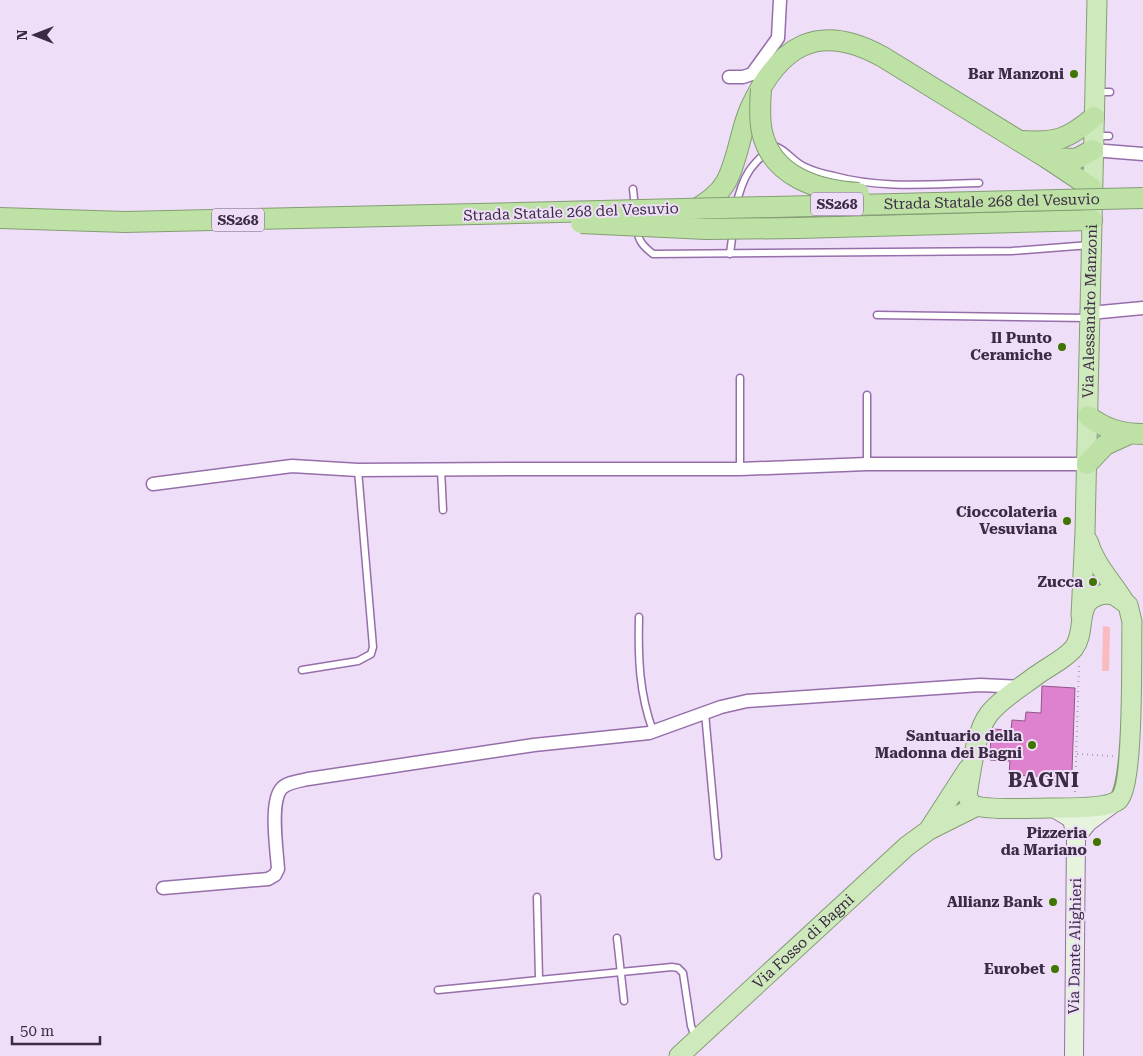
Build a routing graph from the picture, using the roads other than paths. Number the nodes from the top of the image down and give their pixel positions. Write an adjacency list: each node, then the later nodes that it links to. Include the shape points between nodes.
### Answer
1 (780, 0): 3 (street, via 778,38 752,74)
2 (1096, 0): 5 (main road, Via Alessandro Manzoni, via 1102,92)
3 (729, 77)
4 (761, 89): 7 (highway, via 778,61 791,52 830,40 858,45); 12 (highway, bridge, via 760,115 766,146 785,170 796,178 845,192 930,195); 14 (highway, bridge, via 750,109 726,181 715,197)
5 (1097, 135): 6 (highway); 6 (highway, via 1080,142); 8 (street); 9 (highway, via 1076,159); 10 (main road, Via Alessandro Manzoni)
6 (1063, 140): 7 (highway, via 1044,143)
7 (1020, 141): 9 (highway)
8 (1143, 154)
9 (1047, 158): 10 (highway)
10 (1092, 188): 18 (main road, Via Alessandro Manzoni)
11 (633, 189): 21 (lane, via 637,237 653,254)
12 (977, 192): 13 (highway, Strada Statale 268 del Vesuvio / SS268, bridge); 14 (highway, Strada Statale 268 del Vesuvio / SS268, bridge); 16 (lane, via 835,177 804,167 779,147 773,146 751,166 740,189)
13 (1143, 198)
14 (698, 208): 15 (highway, Strada Statale 268 del Vesuvio / SS268, bridge)
15 (477, 214): 17 (highway, Strada Statale 268 del Vesuvio / SS268, via 125,222); 18 (highway, bridge, via 522,220 687,229)
16 (734, 216)
17 (0, 218)
18 (1092, 220): 20 (main road, Via Alessandro Manzoni)
19 (733, 225): 21 (lane)
20 (1091, 245): 21 (lane, via 1012,251); 24 (main road, Via Alessandro Manzoni)
21 (730, 254)
22 (1143, 308): 24 (street)
23 (877, 315): 24 (lane)
24 (1090, 316): 27 (main road, Via Alessandro Manzoni)
25 (740, 378): 32 (lane)
26 (867, 395): 29 (lane)
27 (1088, 416): 28 (highway, via 1106,428); 30 (main road, Via Alessandro Manzoni)
28 (1136, 434): 30 (highway, via 1105,444)
29 (867, 464): 30 (street); 32 (street)
30 (1087, 464): 36 (main road, Via Alessandro Manzoni)
31 (441, 469): 32 (street); 33 (street); 35 (lane)
32 (740, 469)
33 (358, 470): 34 (street, via 292,466); 40 (lane, via 373,646 371,654 358,662)
34 (153, 484)
35 (443, 510)
36 (1086, 532): 37 (main road, Via Alessandro Manzoni, via 1092,556); 39 (main road, Via Alessandro Manzoni)
37 (1124, 601): 39 (main road, via 1114,595 1099,595 1086,606); 45 (main road, Via Alessandro Manzoni, via 1132,622 1129,756 1124,794)
38 (639, 617): 43 (lane, via 640,681 644,707)
39 (1081, 617): 41 (main road, Via Alessandro Manzoni, via 1074,647)
40 (302, 670)
41 (1021, 687): 42 (street, via 980,685 747,701); 44 (main road, Via Alessandro Manzoni, via 989,714 981,727)
42 (704, 713): 43 (street); 50 (lane)
43 (653, 731): 51 (street, via 534,745 290,784 282,788 276,800 278,869 275,874 268,879)
44 (975, 757): 46 (main road, Via Alessandro Manzoni, via 967,795); 48 (main road, Via Fosso di Bagni)
45 (1111, 805): 47 (main road); 49 (main road, via 1088,822)
46 (975, 806): 47 (main road); 48 (main road, Via Fosso di Bagni)
47 (1054, 808): 49 (main road, Via Dante Alighieri, via 1072,819)
48 (929, 830): 58 (main road, Via Fosso di Bagni)
49 (1076, 837): 60 (main road, Via Dante Alighieri)
50 (718, 856)
51 (162, 888)
52 (537, 897): 55 (lane)
53 (617, 938): 54 (lane)
54 (621, 970): 55 (lane); 57 (lane); 58 (lane, via 663,966 678,968 686,981 691,1026)
55 (539, 978): 56 (lane)
56 (438, 990)
57 (624, 1001)
58 (697, 1040): 59 (main road, Via Fosso di Bagni)
59 (679, 1056)
60 (1074, 1056)

